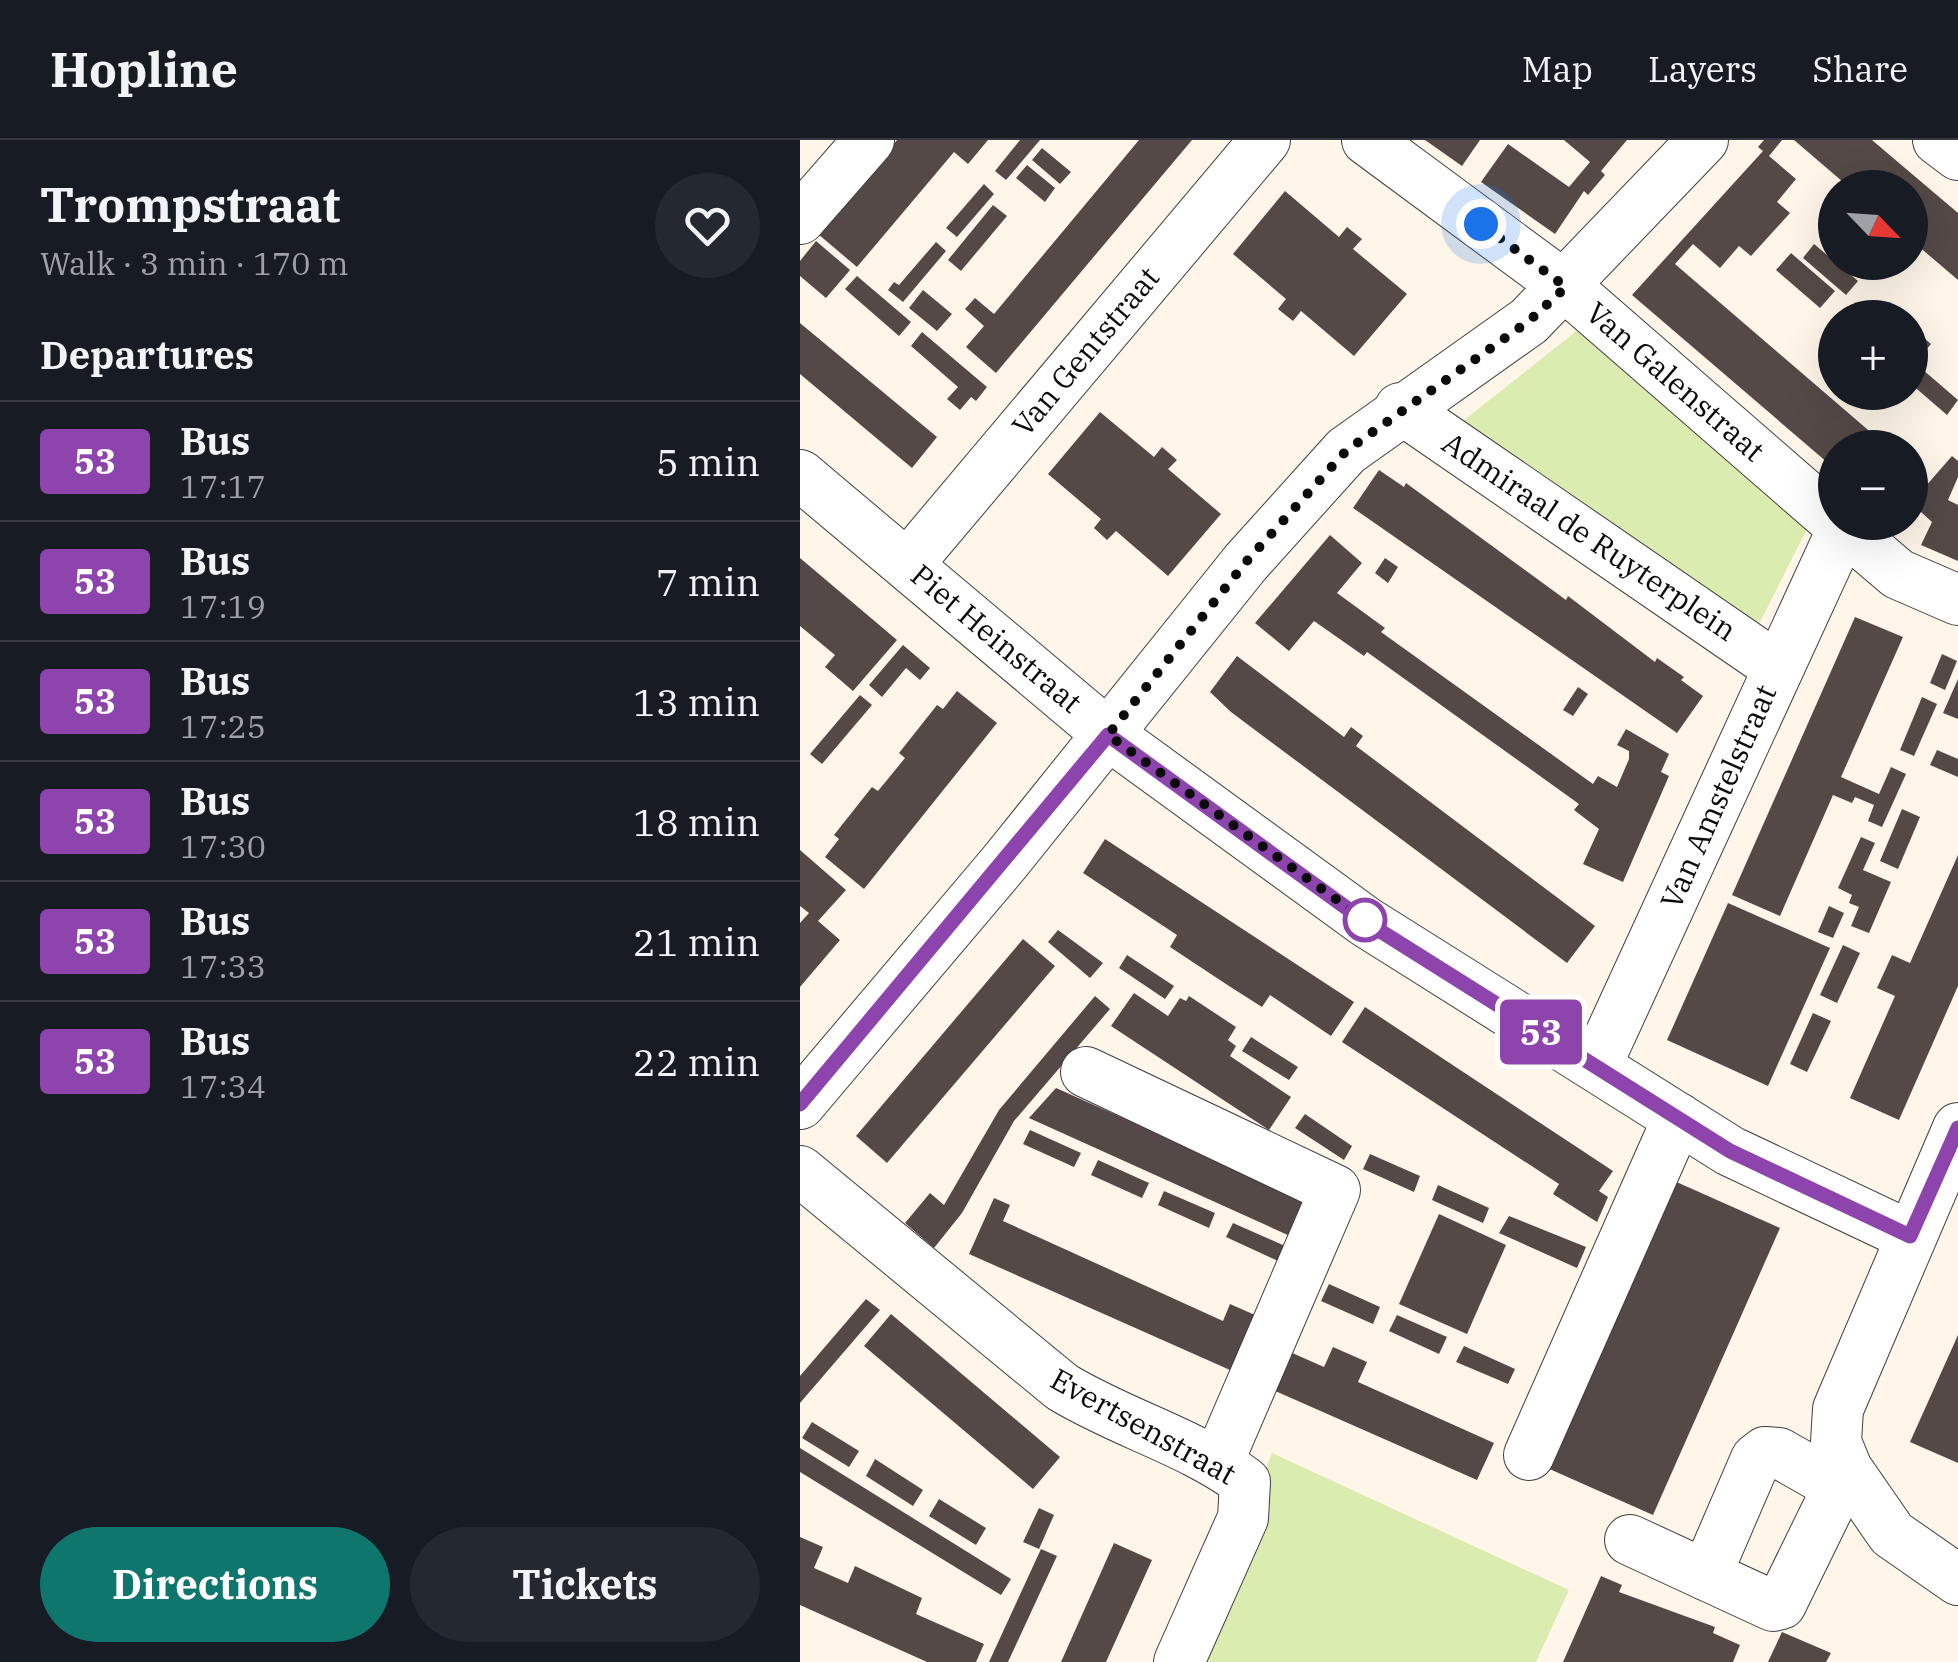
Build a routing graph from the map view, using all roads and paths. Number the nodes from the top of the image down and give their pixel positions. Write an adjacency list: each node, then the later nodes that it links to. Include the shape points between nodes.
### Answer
1 (870, 140): 7 (street)
2 (1265, 140): 14 (street, Van Gentstraat)
3 (1366, 140): 8 (street, Van Galenstraat)
4 (1703, 140): 8 (street)
5 (1938, 140): 6 (street)
6 (1958, 155)
7 (800, 218)
8 (1566, 287): 9 (street, via 1529,321); 11 (street, Van Galenstraat)
9 (1400, 408): 16 (street, Admiraal de Ruyterplein); 17 (street, via 1346,451 1246,562)
10 (800, 475): 14 (street, Piet Heinstraat)
11 (1818, 507)
12 (1831, 540): 16 (street, Van Amstelstraat)
13 (1857, 540): 15 (street, Van Galenstraat, via 1898,574)
14 (908, 564): 17 (street, Piet Heinstraat)
15 (1958, 600)
16 (1778, 667): 18 (street, Van Amstelstraat)
17 (1108, 735): 18 (street, Piet Heinstraat, via 1366,922); 20 (street)
18 (1596, 1066): 21 (street, Piet Heinstraat)
19 (1086, 1072): 26 (street, via 1335,1190)
20 (800, 1104)
21 (1678, 1118): 24 (street, Piet Heinstraat, via 1730,1151); 25 (street)
22 (1958, 1128): 24 (street)
23 (800, 1171): 26 (street, Evertsenstraat, via 1062,1387)
24 (1910, 1236): 27 (street, via 1838,1409)
25 (1529, 1456)
26 (1218, 1462): 31 (street, Evertsenstraat, via 1245,1482 1243,1518)
27 (1842, 1477): 29 (street, via 1778,1453 1756,1459); 29 (street, via 1781,1604); 30 (street, via 1892,1534)
28 (1630, 1540): 29 (street)
29 (1706, 1575)
30 (1958, 1580)
31 (1179, 1662)

